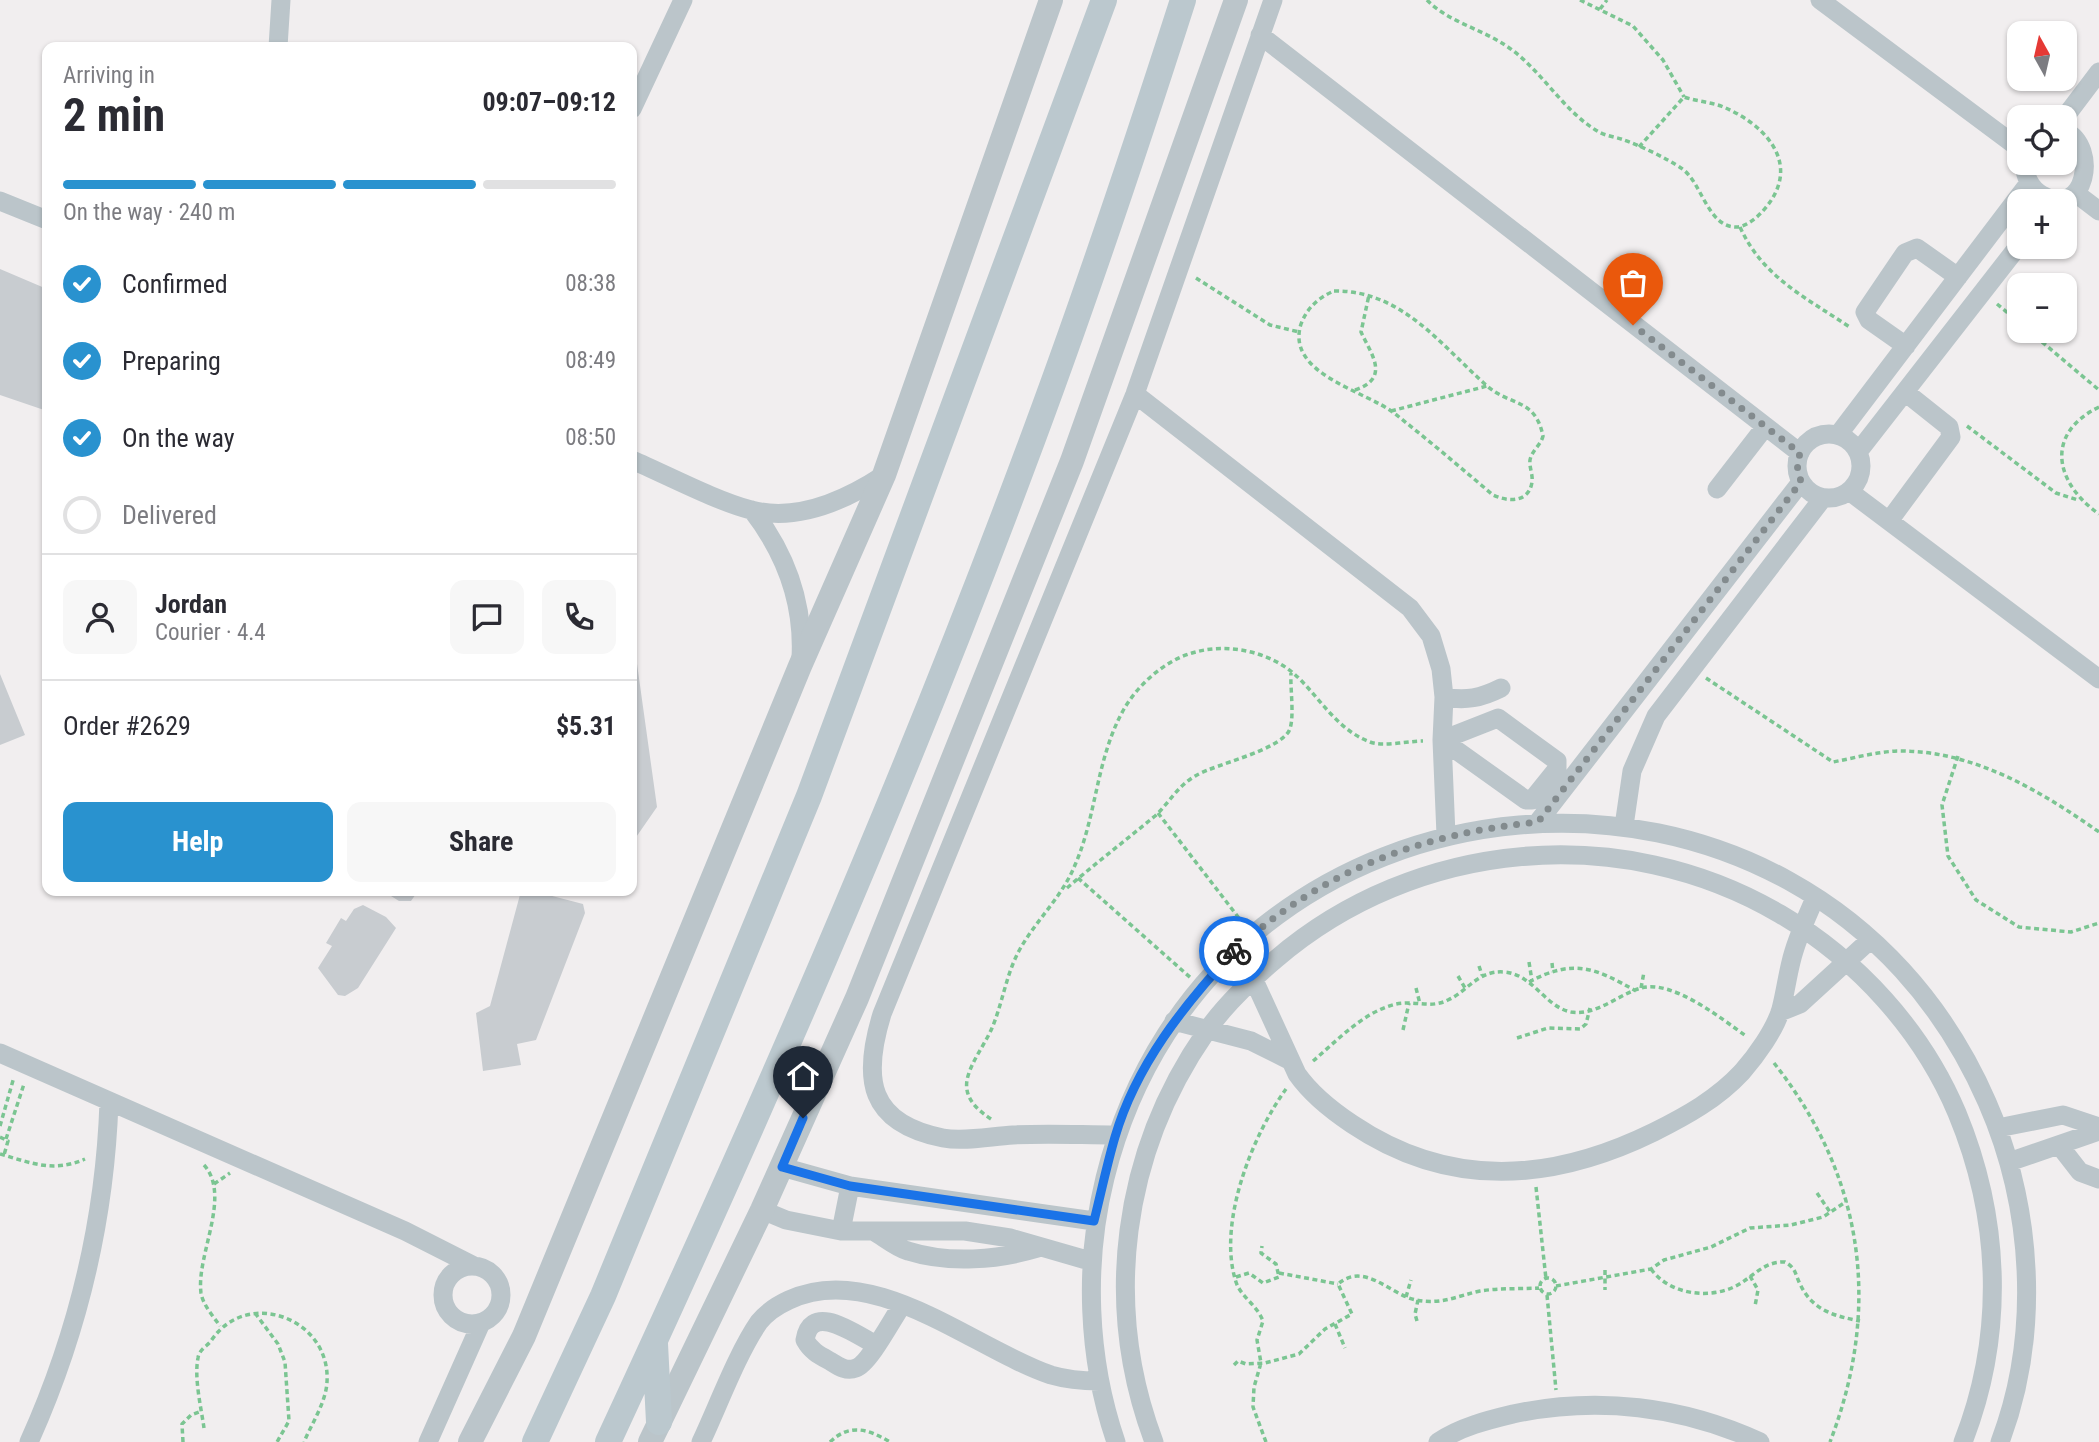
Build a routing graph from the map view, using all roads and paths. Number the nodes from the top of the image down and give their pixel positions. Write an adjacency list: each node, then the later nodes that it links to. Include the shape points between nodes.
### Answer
1 (281, 0): 14 (street)
2 (683, 0): 16 (street)
3 (1051, 0): 54 (street)
4 (1104, 0): 178 (main road, via 809,796 603,1296)
5 (1184, 0): 162 (main road, via 1107,235 900,781 780,1065)
6 (1236, 0): 124 (street, via 1072,461 857,998)
7 (1273, 0): 13 (street)
8 (1427, 0): 21 (path, via 1523,58 1600,133)
9 (1580, 0): 12 (path)
10 (1607, 0): 12 (path)
11 (1820, 0): 20 (street)
12 (1600, 9): 17 (path, via 1633,26 1652,46)
13 (1260, 35): 32 (street); 49 (street)
14 (278, 42)
15 (2099, 72): 18 (street)
16 (637, 97)
17 (1684, 97): 21 (path); 30 (path, via 1720,106 1746,119 1782,159 1777,192 1754,219)
18 (2074, 105)
19 (2077, 137): 22 (street)
20 (2007, 139)
21 (1639, 147): 30 (path, via 1684,169 1709,209 1731,226)
22 (2097, 158): 26 (street, via 2093,174)
23 (2027, 175): 24 (street)
24 (2029, 183): 25 (street); 33 (street)
25 (2035, 189)
26 (2078, 195): 28 (street)
27 (0, 201): 29 (street)
28 (2099, 211)
29 (42, 218)
30 (1740, 227): 37 (path, via 1767,270)
31 (2008, 259): 34 (street)
32 (1179, 266): 38 (path, via 1270,325); 45 (street)
33 (1958, 277): 40 (street); 40 (street, via 1917,248 1905,253 1865,312 1869,320)
34 (1983, 292): 36 (path); 44 (street)
35 (1369, 295): 38 (path, via 1334,291 1321,297 1304,317); 41 (path, via 1398,307 1430,331); 43 (path, via 1361,332 1373,351 1375,371 1363,387)
36 (2007, 312)
37 (1853, 330)
38 (1299, 332): 43 (path, via 1302,352 1309,361)
39 (2043, 343): 42 (path)
40 (1906, 346): 50 (street)
41 (1486, 386): 47 (path); 47 (path, via 1518,401 1539,419 1543,436 1530,458 1532,484 1518,500 1493,495)
42 (2099, 390)
43 (1353, 391): 47 (path)
44 (1905, 392): 51 (street); 62 (street, via 1949,427 1951,437)
45 (1135, 394): 68 (street, via 1410,608 1431,635); 115 (street, via 872,1048 875,1096 903,1124 945,1138)
46 (2099, 407): 59 (path, via 2073,425 2062,440 2067,480)
47 (1391, 411)
48 (1963, 423): 59 (path, via 2056,493)
49 (1765, 427): 52 (street); 56 (street)
50 (1838, 435): 51 (street); 52 (street, via 1819,436)
51 (1858, 452): 57 (street, via 1860,473)
52 (1800, 453): 55 (street)
53 (637, 462): 60 (street)
54 (884, 475): 60 (street, via 835,502 780,512); 63 (street)
55 (1801, 482): 58 (street); 72 (street)
56 (1717, 489)
57 (1849, 491): 58 (street); 62 (street)
58 (1823, 498): 64 (street)
59 (2078, 500): 61 (path)
60 (752, 510): 63 (street, via 778,548 795,592)
61 (2099, 514)
62 (1889, 521): 66 (street)
63 (800, 666): 177 (street, via 524,1336)
64 (1692, 668): 70 (path, via 1833,762 1896,751); 73 (street, via 1656,716 1643,743 1632,771)
65 (1292, 671): 69 (path, via 1328,713 1371,743); 71 (path, via 1289,732 1276,744 1196,775 1174,791); 77 (path, via 1261,655 1226,647 1190,653 1153,673 1125,707 1105,748 1085,842)
66 (2099, 679)
67 (1500, 688): 68 (street, via 1481,697)
68 (1444, 697): 69 (street)
69 (1443, 740): 69 (street, via 1498,718 1556,759 1558,766 1534,799 1528,800); 75 (street)
70 (1958, 757): 74 (path, via 2018,782); 79 (path, via 1942,805 1948,856 1976,900 2019,927 2071,932)
71 (1158, 813): 76 (path); 81 (path)
72 (1538, 822): 73 (street); 75 (street)
73 (1624, 826): 78 (street, via 1723,851)
74 (2099, 832)
75 (1446, 835): 81 (street, via 1343,874)
76 (1078, 878): 77 (path); 94 (path)
77 (1065, 889): 115 (path, via 1021,946 992,1027 968,1076 967,1090 978,1110)
78 (1815, 898): 80 (street); 82 (street)
79 (2099, 923)
80 (1803, 928): 85 (street); 92 (street, via 1731,889 1654,864 1588,855 1493,858 1402,883 1341,912); 102 (street)
81 (1252, 935): 83 (street)
82 (1870, 940): 85 (street); 113 (street, via 1911,980 1946,1026 1975,1075)
83 (1235, 951): 92 (street); 94 (street)
84 (1529, 962): 93 (path)
85 (1848, 962): 102 (street, via 1800,1004); 189 (street, via 1887,1002 1942,1082 1970,1145 1985,1198 1993,1253 1993,1308 1987,1364)
86 (1552, 963): 88 (path)
87 (1479, 966): 90 (path)
88 (1553, 972): 93 (path); 98 (path, via 1584,966)
89 (1644, 972): 97 (path)
90 (1482, 975): 93 (path, via 1502,971); 96 (path)
91 (1458, 976): 96 (path)
92 (1253, 978): 104 (street); 110 (street)
93 (1530, 981): 101 (path, via 1558,1007 1573,1012)
94 (1201, 986): 103 (street)
95 (1416, 988): 100 (path)
96 (1465, 988): 100 (path, via 1436,1005)
97 (1642, 988): 98 (path); 107 (path, via 1656,988 1695,1002)
98 (1636, 991): 101 (path, via 1611,1005)
99 (1409, 1003): 100 (path); 105 (path); 110 (path, via 1366,1017)
100 (1420, 1004)
101 (1590, 1008): 106 (path, via 1587,1024 1580,1029 1548,1028)
102 (1780, 1012): 107 (street)
103 (1174, 1021): 104 (street); 116 (street, via 1151,1057)
104 (1208, 1029): 110 (street, via 1251,1041); 184 (street, via 1158,1119 1130,1215 1125,1314 1131,1364)
105 (1403, 1030)
106 (1517, 1038)
107 (1760, 1046): 125 (street, via 1720,1094 1686,1116 1605,1154); 129 (path, via 1813,1118)
108 (0, 1053): 109 (street)
109 (24, 1064): 111 (street); 112 (path); 119 (path)
110 (1294, 1067): 125 (street, via 1305,1086 1335,1113 1406,1153 1485,1171); 144 (path, via 1248,1158 1239,1189 1233,1232)
111 (109, 1102): 118 (street); 138 (street, via 405,1231)
112 (0, 1126)
113 (1998, 1128): 114 (street, via 2063,1115); 122 (street)
114 (2099, 1129): 120 (street)
115 (1017, 1135): 116 (street)
116 (1116, 1135): 132 (street)
117 (0, 1137): 119 (path)
118 (108, 1138): 121 (path, via 85,1159 55,1168); 172 (street, via 90,1267 60,1367)
119 (6, 1139): 121 (path)
120 (2059, 1145): 122 (street); 126 (street, via 2080,1172)
121 (2, 1154)
122 (2009, 1161): 190 (street, via 2027,1268 2026,1322 2018,1376)
123 (202, 1163): 161 (path, via 212,1176 215,1195 201,1293)
124 (782, 1167): 127 (street); 130 (street)
125 (1534, 1171): 145 (path)
126 (2099, 1179)
127 (850, 1186): 132 (street); 133 (street)
128 (1817, 1193): 131 (path)
129 (1847, 1201): 131 (path); 158 (path, via 1860,1268)
130 (762, 1210): 133 (street); 171 (street)
131 (1830, 1212): 139 (path, via 1806,1223 1750,1227)
132 (1094, 1221): 137 (street)
133 (841, 1231): 134 (street)
134 (875, 1232): 136 (street, via 965,1231); 136 (street, via 907,1251 943,1256 979,1259)
135 (1262, 1246): 141 (path, via 1261,1253 1276,1264)
136 (1038, 1248): 137 (street)
137 (1090, 1261): 167 (street)
138 (474, 1266): 159 (street, via 493,1274 501,1291 499,1309); 159 (street, via 448,1279 443,1298 452,1317 470,1325)
139 (1651, 1269): 142 (path, via 1659,1281 1685,1292 1734,1287); 143 (path)
140 (1605, 1270): 143 (path)
141 (1279, 1273): 144 (path, via 1268,1283 1257,1281 1250,1273); 147 (path)
142 (1750, 1276): 155 (path, via 1758,1290); 158 (path, via 1769,1264 1785,1262 1797,1272 1804,1291 1821,1310)
143 (1605, 1277): 148 (path); 150 (path)
144 (1234, 1278): 165 (path, via 1263,1321 1257,1349)
145 (1545, 1279): 148 (path); 149 (path)
146 (1411, 1280): 152 (path)
147 (1338, 1284): 152 (path, via 1352,1277 1373,1277); 160 (path, via 1353,1314)
148 (1556, 1286): 151 (path)
149 (1539, 1287): 151 (path); 153 (path, via 1478,1292 1447,1301)
150 (1605, 1290)
151 (1548, 1295): 168 (path)
152 (1406, 1297): 153 (path)
153 (1418, 1300): 157 (path)
154 (902, 1305): 163 (street); 167 (street, via 1051,1375); 180 (street, via 857,1292 806,1292 776,1306 759,1322)
155 (1755, 1306)
156 (255, 1313): 161 (path); 174 (path, via 285,1362 289,1421); 175 (path, via 293,1319 320,1347 327,1383)
157 (1417, 1321)
158 (1860, 1321): 188 (path, via 1852,1374)
159 (481, 1324): 176 (street)
160 (1335, 1324): 164 (path); 165 (path, via 1299,1354)
161 (220, 1327): 169 (path, via 198,1357)
162 (655, 1341): 171 (main road); 179 (main road)
163 (876, 1345)
164 (1345, 1348)
165 (1261, 1363): 166 (path, via 1238,1361); 185 (path, via 1253,1407)
166 (1234, 1365)
167 (1098, 1381): 183 (street)
168 (1557, 1407): 186 (street, via 1492,1419); 187 (street, via 1627,1405 1672,1412)
169 (202, 1411): 170 (path); 173 (path, via 182,1424)
170 (204, 1428)
171 (654, 1432)
172 (29, 1442)
173 (183, 1442)
174 (277, 1442)
175 (304, 1442)
176 (428, 1442)
177 (470, 1442)
178 (535, 1442)
179 (608, 1442)
180 (701, 1442)
181 (830, 1442): 182 (path, via 856,1429)
182 (890, 1442)
183 (1115, 1442)
184 (1154, 1442)
185 (1266, 1442)
186 (1438, 1442)
187 (1760, 1442)
188 (1830, 1442)
189 (1964, 1442)
190 (2000, 1442)

